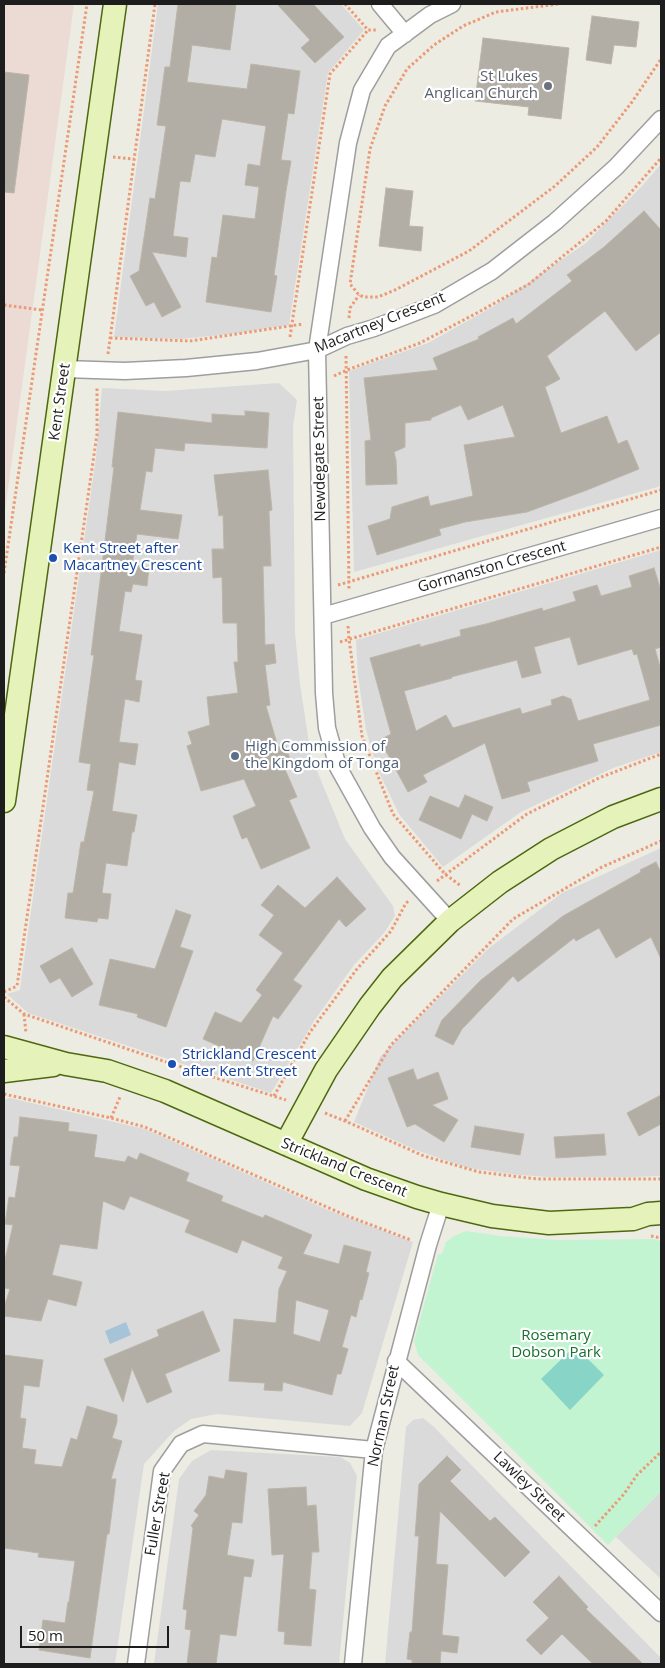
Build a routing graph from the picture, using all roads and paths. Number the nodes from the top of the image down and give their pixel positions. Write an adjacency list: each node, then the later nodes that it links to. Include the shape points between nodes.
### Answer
1 (86, 4): 13 (path)
2 (115, 4): 19 (street, Kent Street)
3 (155, 4): 16 (path)
4 (345, 4): 15 (path, via 368,30 330,74)
5 (380, 4): 8 (street)
6 (452, 4): 8 (street, Newdegate Street, via 430,15)
7 (558, 4): 9 (path, via 496,12 463,26 434,45 407,69 385,106 370,149 350,284 360,295 378,297 469,251 555,186 597,147)
8 (405, 34): 14 (street, Newdegate Street, via 388,46 362,90 348,143)
9 (661, 59)
10 (661, 119): 17 (street, Macartney Crescent, via 616,168 555,222 492,271 434,305 347,336)
11 (4, 304): 13 (path)
12 (350, 308): 14 (path)
13 (42, 310): 24 (path)
14 (322, 320): 15 (path); 17 (street, Newdegate Street)
15 (291, 327): 16 (path, via 190,341); 18 (path)
16 (110, 338): 20 (path)
17 (318, 350): 18 (street, Macartney Crescent); 25 (street, Newdegate Street)
18 (288, 356): 20 (street, Macartney Crescent, via 186,368)
19 (64, 369): 20 (street, Macartney Crescent); 30 (street, Kent Street)
20 (106, 370): 35 (path, via 97,383 97,434 17,986)
21 (661, 490): 25 (path)
22 (661, 518): 26 (street, Gormanston Crescent)
23 (661, 547): 27 (path)
24 (4, 573)
25 (322, 590): 26 (street, Newdegate Street)
26 (323, 616): 27 (street, Newdegate Street)
27 (324, 649): 33 (street, Newdegate Street, via 327,728 338,767 392,857)
28 (661, 754): 32 (path, via 598,778 527,814)
29 (661, 799): 33 (street, via 613,817 551,849 500,882)
30 (4, 801)
31 (661, 841): 47 (path, via 602,867 513,919 391,1045)
32 (445, 874)
33 (450, 921): 45 (street, via 399,971 370,1006)
34 (391, 931): 44 (path, via 310,1032)
35 (4, 992)
36 (4, 997): 37 (path)
37 (24, 1014): 38 (path); 44 (path)
38 (27, 1037)
39 (4, 1047): 40 (street, Strickland Crescent)
40 (66, 1064): 41 (street, Strickland Crescent); 48 (street, Strickland Crescent, via 107,1071 165,1091)
41 (4, 1071)
42 (4, 1094): 46 (path)
43 (121, 1094): 46 (path)
44 (274, 1096): 45 (path)
45 (305, 1106): 47 (path); 48 (street)
46 (111, 1118): 54 (path, via 145,1127 345,1215)
47 (345, 1121): 49 (path, via 424,1156 479,1172 537,1178)
48 (286, 1144): 50 (street, Strickland Crescent, via 366,1179)
49 (661, 1179)
50 (441, 1204): 52 (street, Strickland Crescent, via 492,1216 549,1223); 55 (street, Norman Street)
51 (661, 1213): 52 (street, Strickland Crescent, via 648,1214)
52 (648, 1227): 53 (path)
53 (661, 1238)
54 (416, 1242)
55 (396, 1361): 56 (street, Norman Street); 58 (street, Lawley Street)
56 (374, 1450): 60 (street, Fuller Street, via 204,1434 181,1444 162,1471); 61 (street, Norman Street)
57 (661, 1452): 58 (path, via 637,1475)
58 (584, 1539): 59 (street, Lawley Street)
59 (661, 1613)
60 (136, 1664)
61 (353, 1664)

